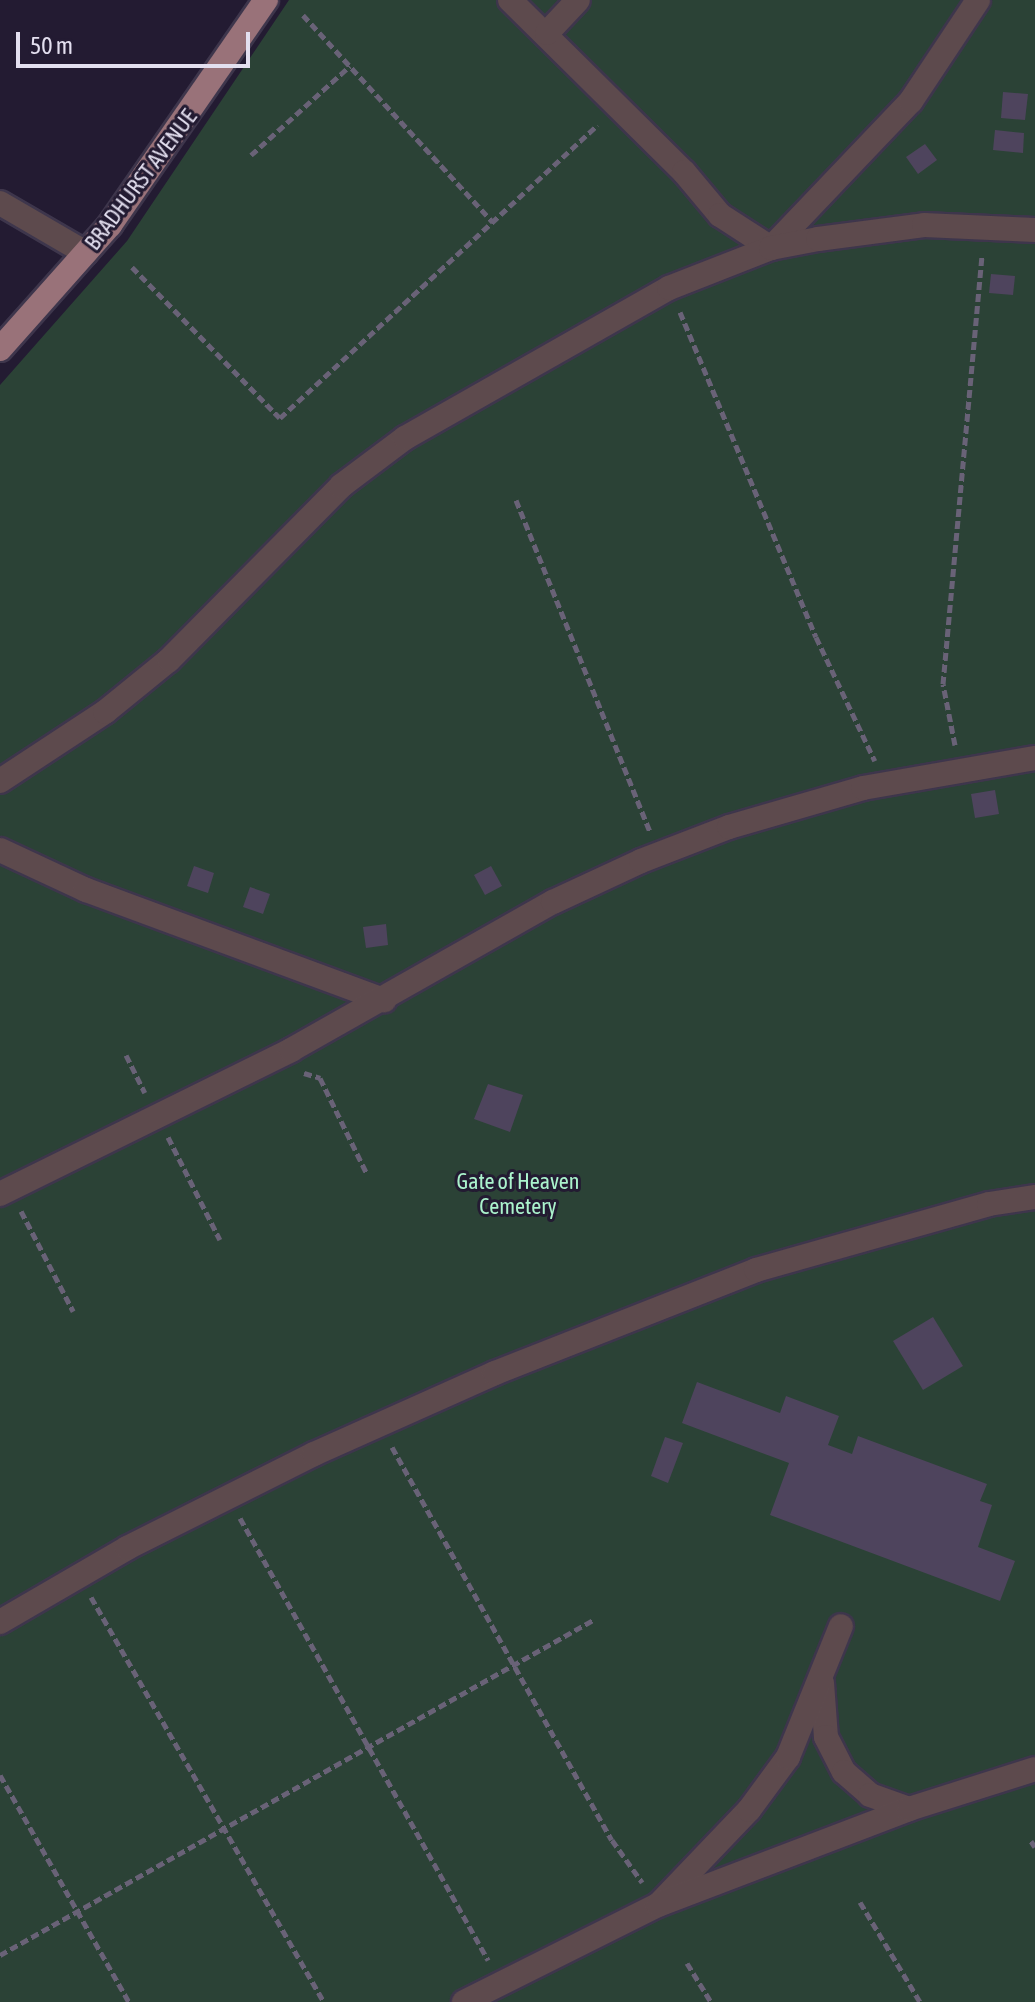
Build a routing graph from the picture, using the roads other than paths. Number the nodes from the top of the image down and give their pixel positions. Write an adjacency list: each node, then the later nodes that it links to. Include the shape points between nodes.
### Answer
1 (266, 0): 9 (main road, BRADHURST AVENUE, via 176,136)
2 (510, 0): 5 (lane)
3 (578, 0): 5 (lane)
4 (978, 0): 8 (lane, via 911,101)
5 (547, 33): 8 (lane, via 720,215)
6 (0, 203): 9 (lane)
7 (1035, 230): 8 (lane, via 924,225)
8 (771, 248): 12 (lane, via 669,288 405,438 341,486 169,660 105,712)
9 (86, 253): 10 (main road, BRADHURST AVENUE)
10 (0, 349)
11 (1035, 758): 14 (lane, via 886,784 729,827 553,902)
12 (0, 781)
13 (0, 850): 14 (lane, via 86,890)
14 (384, 1000): 15 (lane)
15 (5, 1192)
16 (1035, 1197): 17 (lane, via 989,1204 756,1270 523,1362 229,1497)
17 (0, 1622)
18 (841, 1626): 19 (lane)
19 (822, 1680): 21 (lane, via 826,1737 844,1772 870,1795); 22 (lane, via 788,1757 749,1810)
20 (1035, 1769): 21 (lane)
21 (909, 1809): 22 (lane)
22 (658, 1905): 23 (lane)
23 (464, 2002)

